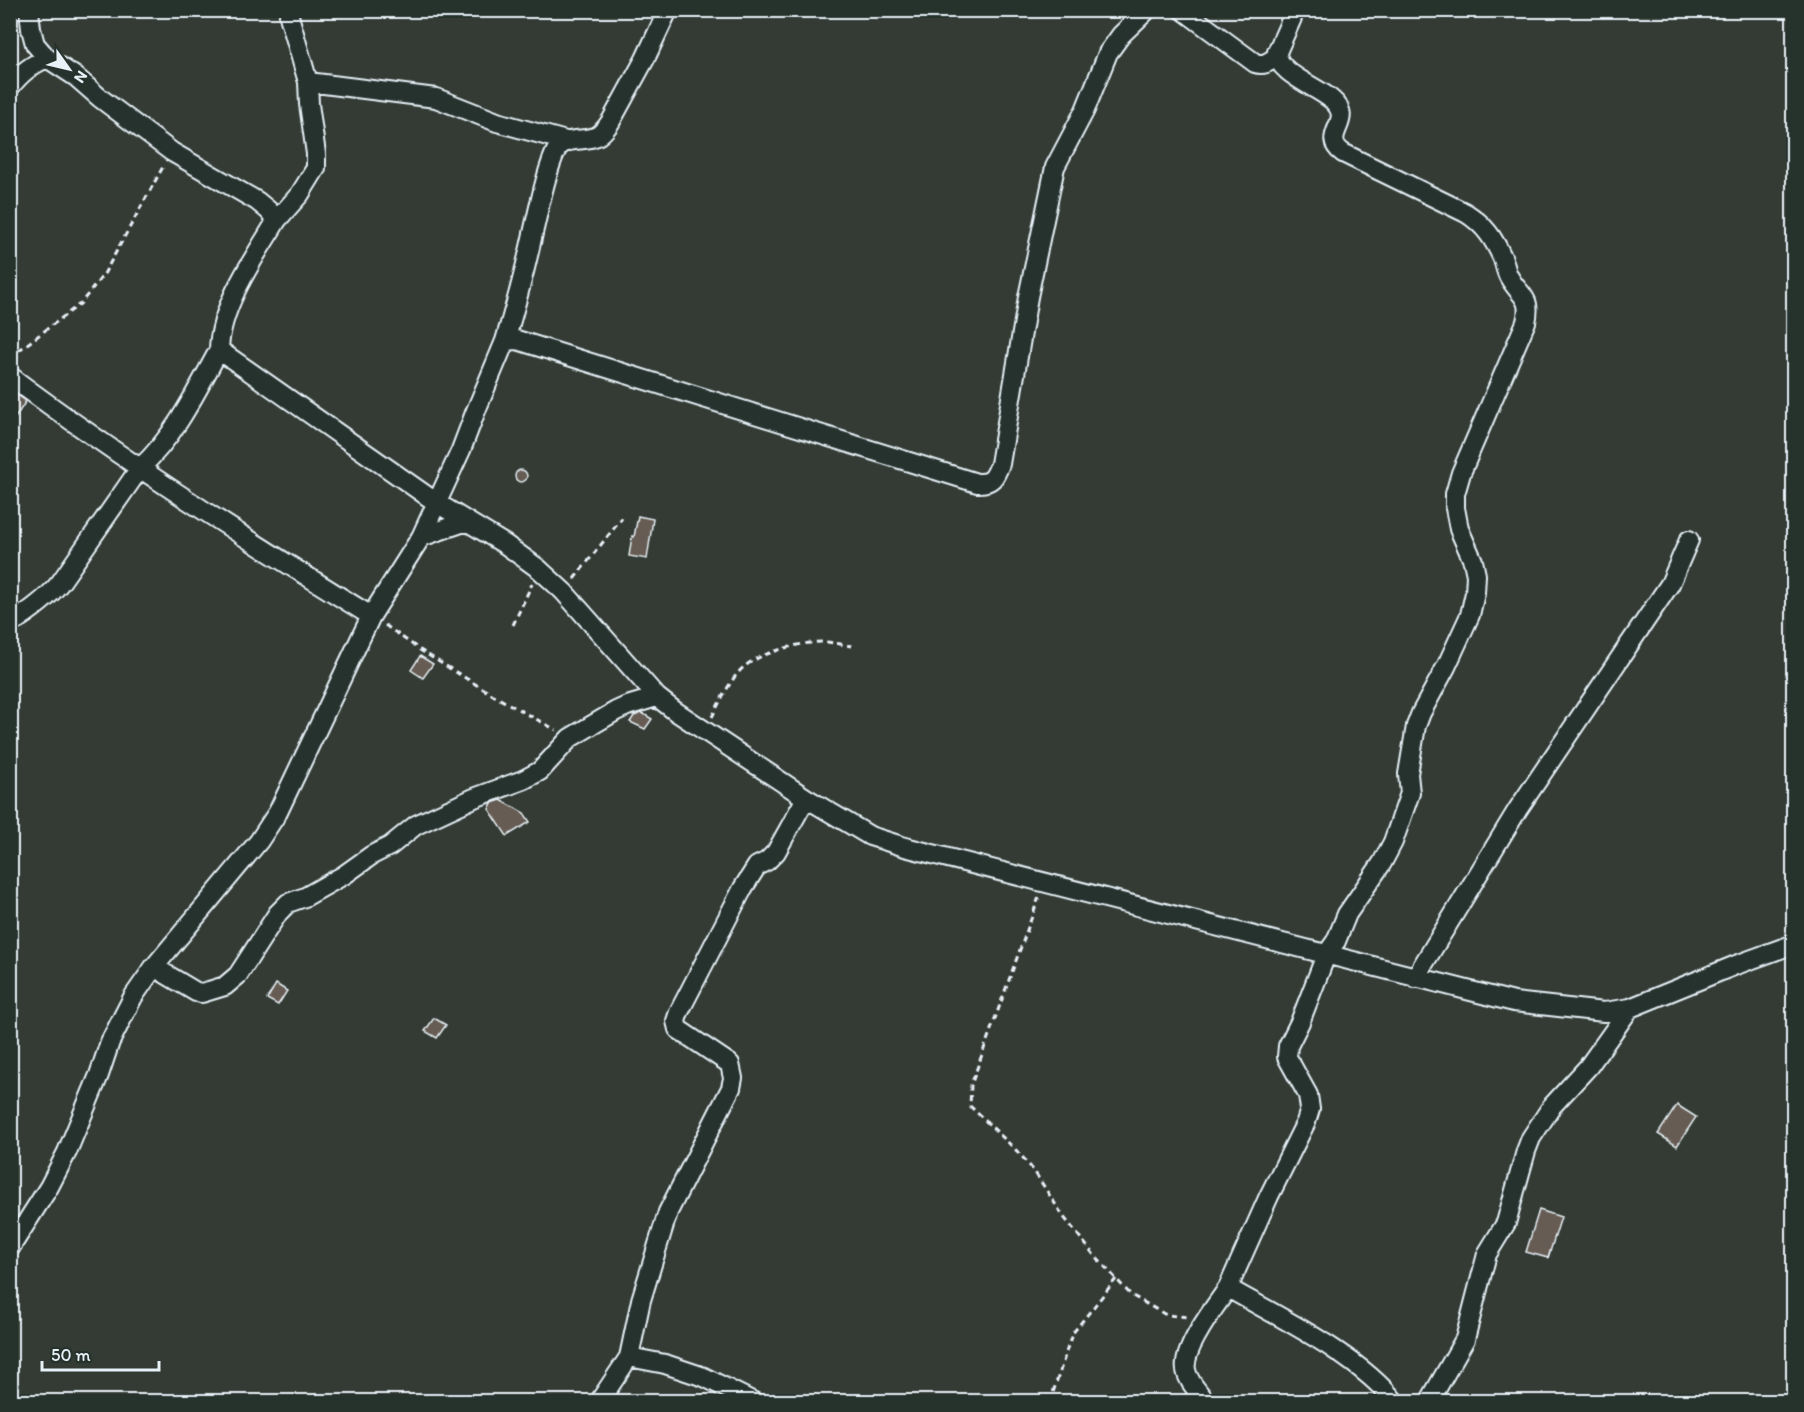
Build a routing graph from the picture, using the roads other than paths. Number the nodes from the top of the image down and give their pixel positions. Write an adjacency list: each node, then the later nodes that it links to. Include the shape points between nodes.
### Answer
1 (28, 10): 8 (street, via 35,44)
2 (290, 10): 9 (street)
3 (668, 10): 11 (street, via 605,129 598,136)
4 (1147, 10): 13 (street, via 1121,34 1108,53 1085,110 1055,167 1000,464 992,480 985,484 518,340)
5 (1183, 10): 7 (street, via 1256,63 1266,64)
6 (1292, 10): 7 (street)
7 (1276, 57): 26 (street, via 1287,70 1331,98 1341,110 1334,142 1337,149 1478,220 1495,240 1508,276 1528,310 1455,494 1460,529 1476,575 1470,615 1416,726 1408,774 1410,793 1393,842)
8 (47, 58): 10 (street, via 22,72); 12 (street, via 172,152 257,201)
9 (308, 82): 11 (street, via 436,98 496,122); 12 (street, via 316,168)
10 (10, 87)
11 (566, 141): 13 (street, via 553,159)
12 (277, 220): 14 (street, via 230,303 219,333)
13 (505, 341): 17 (street)
14 (219, 350): 16 (street, via 168,438); 17 (street)
15 (10, 376): 16 (street)
16 (140, 468): 21 (street); 22 (street, via 54,590)
17 (437, 503): 18 (street); 19 (street)
18 (467, 521): 19 (street); 23 (street, via 539,569 564,592)
19 (421, 537): 21 (street)
20 (1689, 540): 28 (street, via 1670,584 1518,809)
21 (371, 616): 27 (street, via 278,812 259,841)
22 (10, 624)
23 (657, 697): 24 (street); 27 (street, via 627,706 570,738 540,771 416,825 344,875 288,903 238,975 225,986 196,992)
24 (806, 798): 26 (street, via 870,836 904,847); 32 (street, via 776,852 755,868 742,888 676,1021 678,1029 730,1064 733,1078 668,1212 641,1300)
25 (1794, 944): 29 (street)
26 (1326, 955): 28 (street); 31 (street, via 1288,1046 1287,1056 1308,1095 1310,1109)
27 (154, 967): 30 (street, via 110,1042 62,1161)
28 (1414, 978): 29 (street, via 1514,1002 1604,1012)
29 (1630, 1008): 37 (street, via 1588,1067 1552,1106 1532,1138 1506,1223 1487,1254 1465,1338)
30 (10, 1248)
31 (1228, 1288): 35 (street, via 1205,1319 1187,1359 1188,1378); 36 (street, via 1330,1347)
32 (629, 1356): 33 (street); 34 (street, via 704,1377)
33 (599, 1401)
34 (754, 1401)
35 (1206, 1401)
36 (1395, 1401)
37 (1429, 1401)

